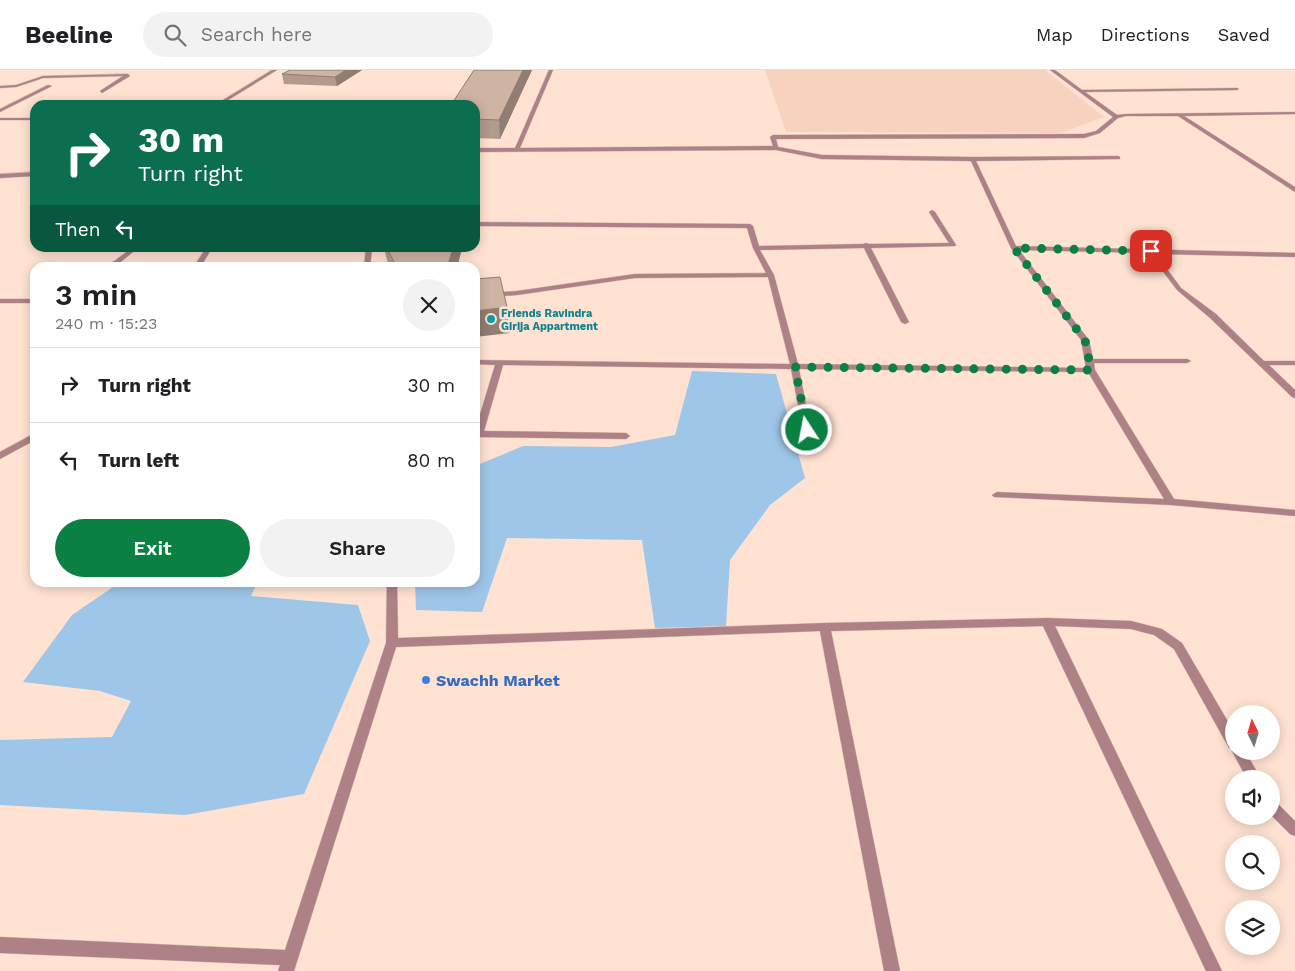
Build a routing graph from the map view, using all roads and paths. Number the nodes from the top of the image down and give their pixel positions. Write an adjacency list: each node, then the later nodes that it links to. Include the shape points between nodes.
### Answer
1 (275, 70): 9 (street)
2 (551, 70): 18 (street)
3 (1052, 70): 7 (street)
4 (50, 86): 10 (street)
5 (0, 87): 8 (street, via 16,86 43,77 128,75)
6 (1237, 89): 7 (street)
7 (1079, 91): 13 (street)
8 (102, 92)
9 (224, 100)
10 (0, 111)
11 (1295, 113): 12 (street)
12 (1179, 114): 13 (street); 23 (street)
13 (1116, 117): 16 (street, via 1098,132 1084,136 773,137)
14 (0, 119): 15 (street)
15 (30, 119)
16 (776, 148): 18 (street); 20 (street, via 822,156)
17 (480, 150): 18 (street)
18 (517, 150)
19 (1118, 158): 20 (street)
20 (973, 160): 28 (street)
21 (30, 174): 22 (street)
22 (0, 176)
23 (1295, 190)
24 (932, 212): 26 (street, via 954,245)
25 (480, 224): 27 (street, via 750,226)
26 (866, 245): 27 (street); 37 (street)
27 (756, 248): 33 (street)
28 (1014, 248): 29 (street); 43 (street, via 1085,340)
29 (1151, 251): 31 (street); 41 (street, via 1179,289)
30 (130, 252): 32 (street)
31 (1295, 255)
32 (116, 262)
33 (771, 275): 34 (street, via 635,276); 44 (street)
34 (480, 296)
35 (0, 301): 36 (street)
36 (30, 301)
37 (905, 322)
38 (1187, 361): 43 (street)
39 (480, 362): 40 (street)
40 (499, 363): 44 (street); 46 (street)
41 (1263, 363): 42 (street); 45 (street)
42 (1295, 363)
43 (1090, 365): 44 (street); 53 (street)
44 (795, 367): 47 (street)
45 (1295, 396)
46 (480, 424)
47 (807, 430)
48 (480, 434): 49 (street)
49 (626, 436)
50 (30, 439): 51 (street)
51 (0, 456)
52 (997, 495): 53 (street)
53 (1170, 502): 54 (street)
54 (1295, 513)
55 (392, 587): 58 (street)
56 (1047, 622): 57 (street); 59 (street, via 1130,625 1158,632 1178,646); 65 (street)
57 (825, 627): 58 (street); 64 (street)
58 (392, 643): 63 (street)
59 (1225, 728)
60 (1280, 815): 61 (street)
61 (1295, 830)
62 (0, 945): 63 (street)
63 (288, 964)
64 (892, 971)
65 (1214, 971)

